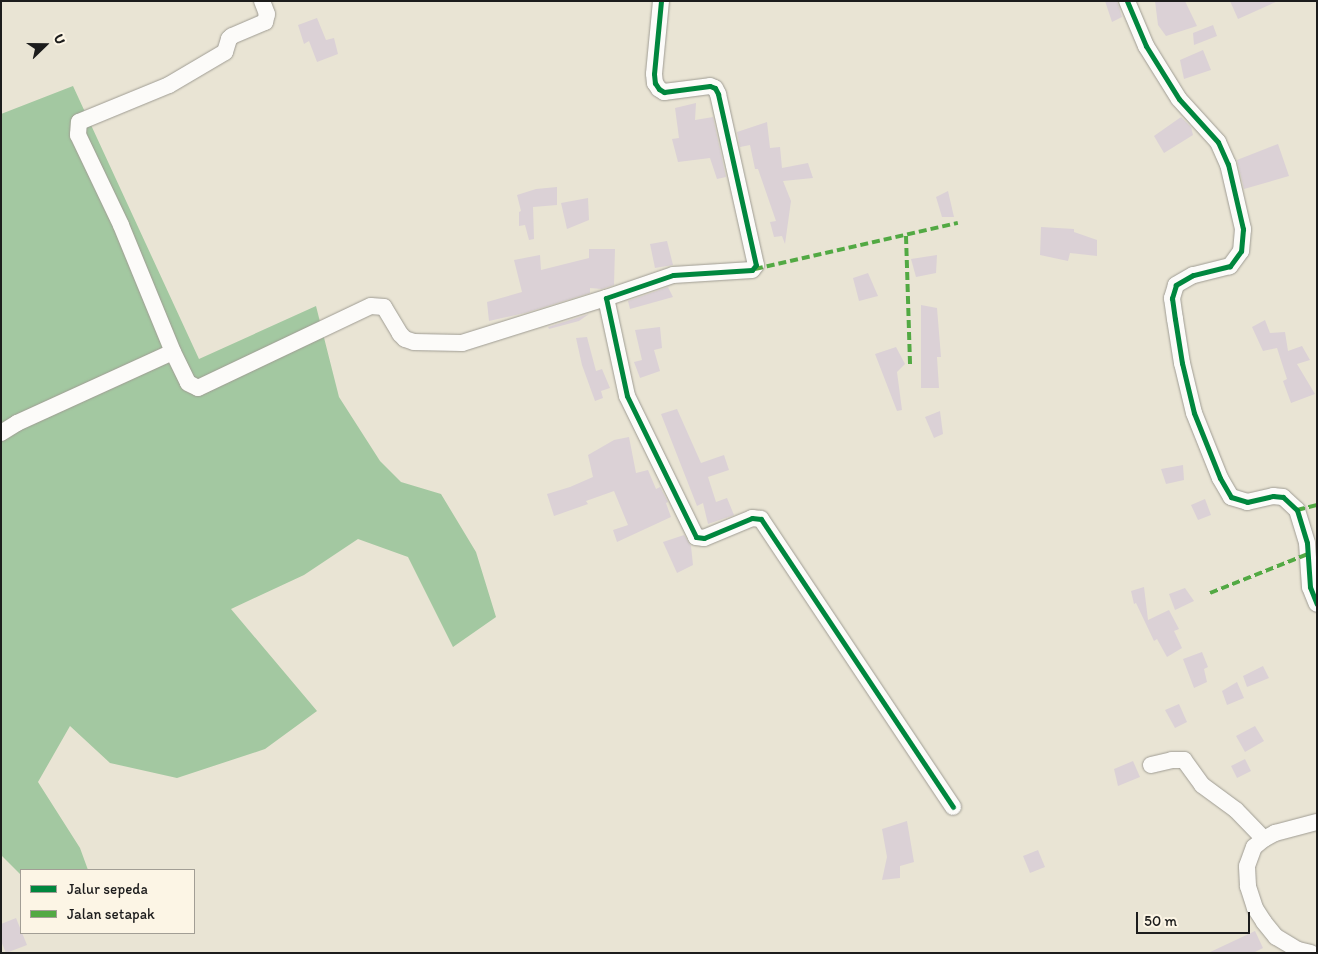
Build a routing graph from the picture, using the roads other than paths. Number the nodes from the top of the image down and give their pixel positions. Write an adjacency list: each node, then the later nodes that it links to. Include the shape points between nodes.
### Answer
1 (262, 1): 5 (street, via 267,14 265,22 232,36 225,52 169,85 79,122 78,135 121,225)
2 (661, 1): 4 (street, via 655,83 664,92 715,88 756,265 752,270 673,275)
3 (1127, 1): 7 (street, via 1146,46 1180,99 1218,142 1228,164 1242,229 1241,250 1230,266 1193,275 1176,286 1172,298 1194,413 1216,469 1232,497 1246,502 1283,497 1297,510 1307,542 1310,587)
4 (606, 298): 5 (street, via 462,343 405,339 384,307 371,306 198,388 188,383); 9 (street, via 627,396 696,537 704,538 752,518 760,520)
5 (173, 352): 6 (street)
6 (1, 433)
7 (1317, 604)
8 (1151, 765): 11 (street, via 1184,760 1202,785 1236,810)
9 (953, 807)
10 (1317, 822): 11 (street)
11 (1264, 839): 12 (street, via 1254,847 1247,866 1248,886 1255,908 1276,937 1298,950)
12 (1311, 953)

